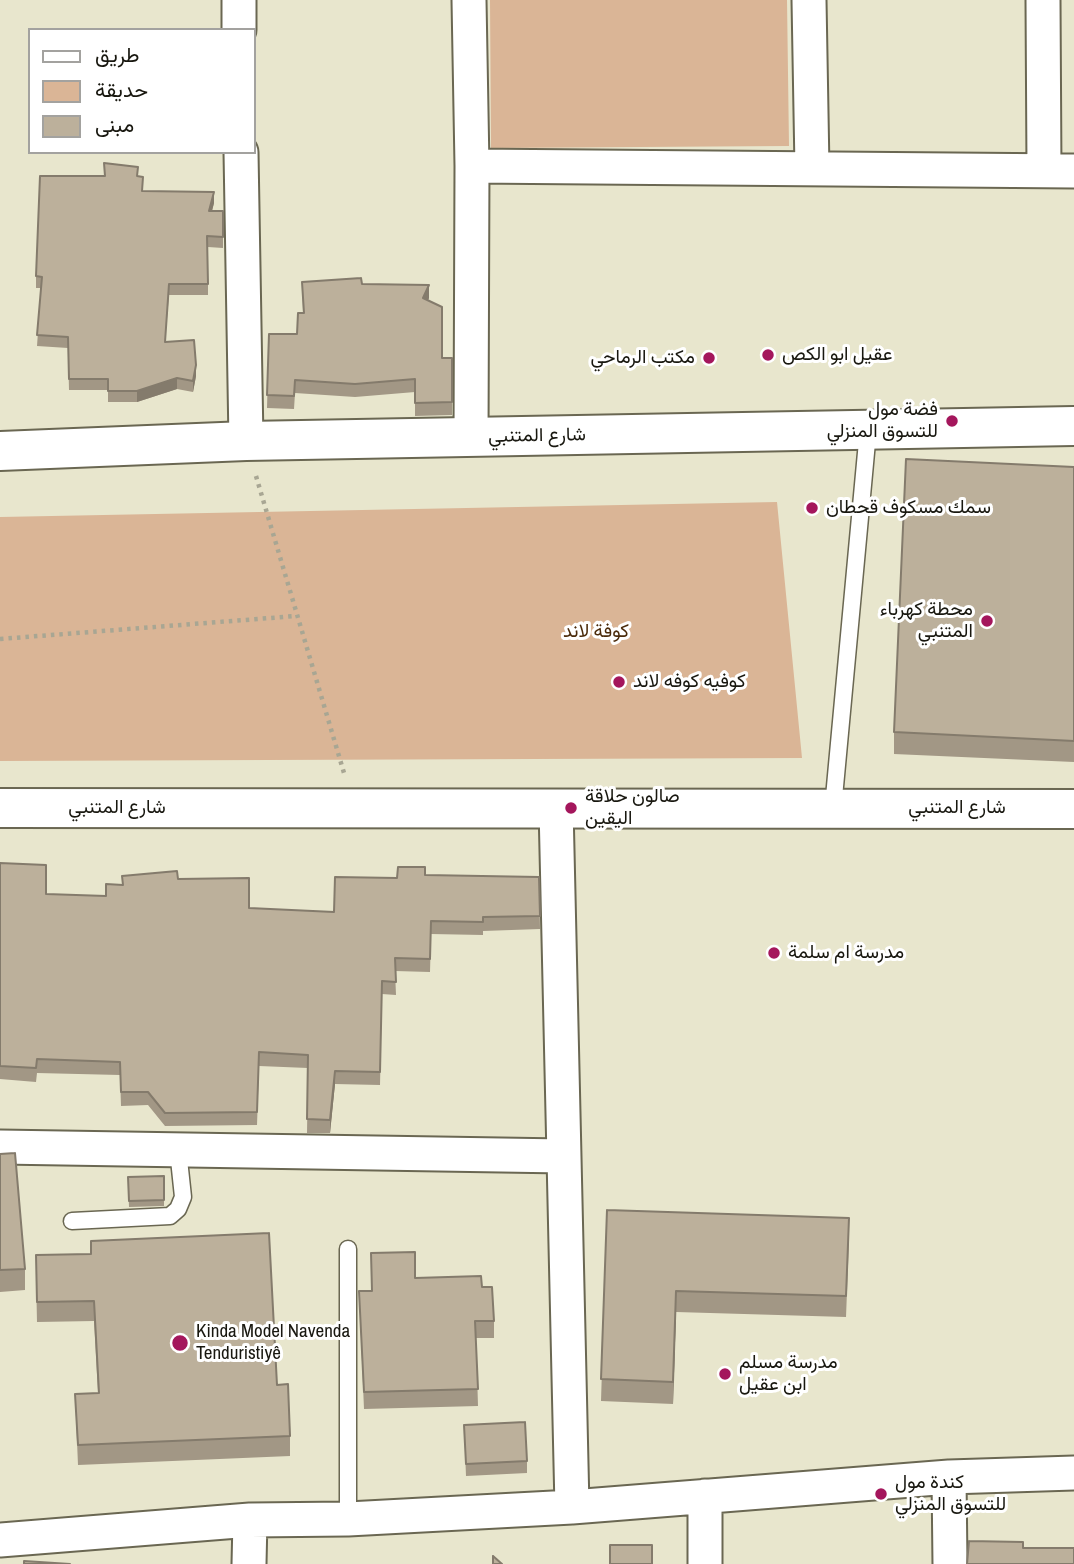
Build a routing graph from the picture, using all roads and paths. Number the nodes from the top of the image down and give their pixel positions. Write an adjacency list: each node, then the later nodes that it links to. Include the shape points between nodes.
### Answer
1 (239, 0): 5 (street)
2 (469, 0): 7 (street)
3 (809, 0): 8 (street)
4 (1043, 0): 9 (street)
5 (239, 28)
6 (241, 154): 13 (street)
7 (472, 166): 8 (street); 12 (street)
8 (812, 169): 9 (street)
9 (1059, 171)
10 (1074, 426): 11 (street, شارع المتنبي)
11 (868, 431): 12 (street, شارع المتنبي); 20 (lane)
12 (471, 437): 13 (street, شارع المتنبي)
13 (246, 441): 14 (street, شارع المتنبي); 15 (path)
14 (0, 451)
15 (296, 616): 16 (path); 17 (path)
16 (0, 639)
17 (354, 807): 18 (street, شارع المتنبي); 19 (street, شارع المتنبي)
18 (556, 807): 20 (street, شارع المتنبي); 24 (street)
19 (0, 808)
20 (833, 808): 21 (street, شارع المتنبي)
21 (1074, 809)
22 (0, 1147): 23 (street)
23 (178, 1150): 24 (street); 25 (lane, via 183,1197 170,1216)
24 (564, 1156): 30 (street)
25 (72, 1221)
26 (348, 1249): 31 (lane)
27 (1074, 1473): 28 (street)
28 (949, 1477): 29 (street); 36 (street)
29 (705, 1496): 30 (street); 35 (street)
30 (572, 1507): 31 (street)
31 (348, 1519): 32 (street)
32 (250, 1520): 33 (street); 34 (street)
33 (0, 1540)
34 (249, 1564)
35 (705, 1564)
36 (950, 1564)

